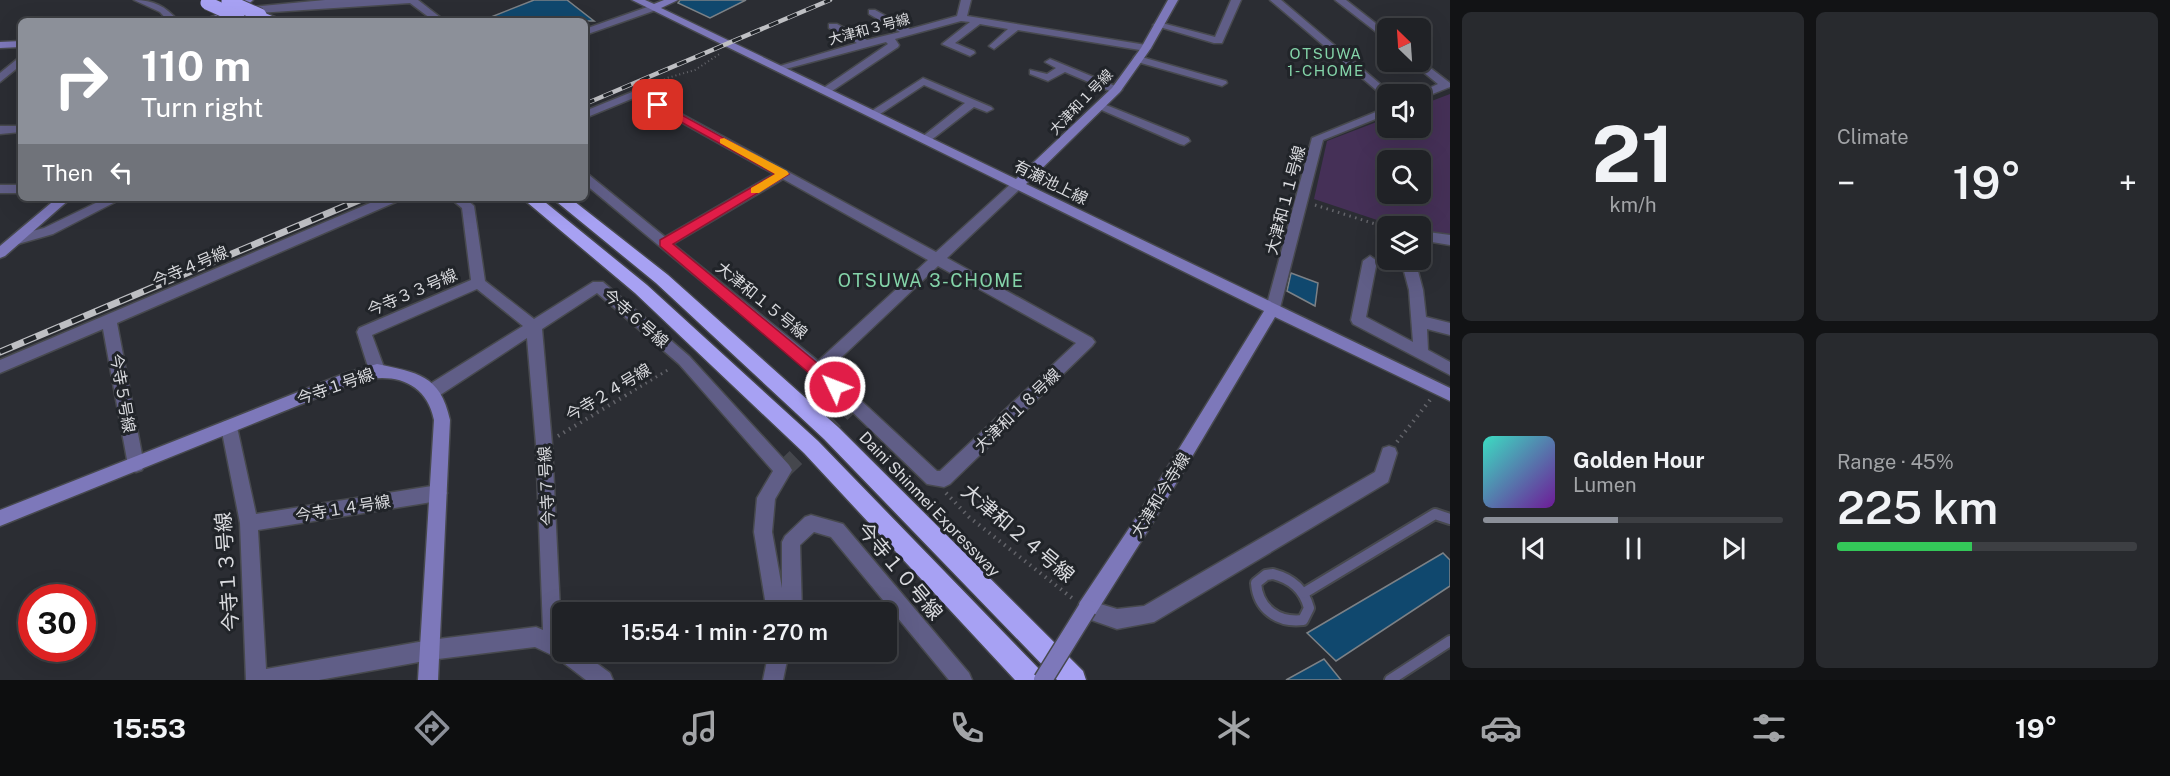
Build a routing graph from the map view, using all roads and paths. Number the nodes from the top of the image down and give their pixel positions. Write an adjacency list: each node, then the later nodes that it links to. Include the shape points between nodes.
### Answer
1 (139, 0): 16 (street, via 163,10)
2 (248, 0): 14 (street)
3 (412, 0): 12 (street); 19 (street)
4 (637, 0): 13 (street, 有瀬池上線)
5 (673, 0): 13 (street)
6 (966, 0): 20 (street)
7 (1173, 0): 22 (street, 大津和１号線)
8 (1236, 0): 22 (street, via 1218,41)
9 (1275, 0): 45 (street)
10 (1340, 0): 25 (street)
11 (203, 2): 14 (highway, bridge)
12 (328, 2): 14 (street)
13 (653, 8): 26 (street); 32 (street, 有瀬池上線)
14 (234, 10): 17 (street); 18 (highway, bridge)
15 (872, 12): 27 (street)
16 (170, 18)
17 (214, 18)
18 (266, 18)
19 (436, 18)
20 (961, 18): 21 (street, 大津和３号線); 27 (street, 大津和３号線)
21 (977, 22): 24 (street, 大津和３号線); 35 (street, via 947,44)
22 (1158, 25): 34 (street, 大津和１号線)
23 (833, 26): 30 (street)
24 (1016, 28): 33 (street); 34 (street, 大津和３号線)
25 (1377, 29)
26 (588, 31)
27 (908, 32): 28 (street, 大津和３号線)
28 (889, 38): 30 (street, 大津和３号線); 47 (street, via 894,45)
29 (18, 44): 31 (street)
30 (866, 44): 39 (street, 大津和３号線)
31 (0, 45)
32 (732, 46): 39 (street, 有瀬池上線); 49 (path, via 695,70)
33 (994, 46)
34 (1146, 48): 36 (street, 大津和１号線)
35 (970, 54)
36 (1138, 59): 44 (street); 46 (street, 大津和１号線)
37 (18, 62): 43 (street)
38 (1050, 62): 40 (street)
39 (777, 68): 47 (street, 有瀬池上線)
40 (1064, 68): 41 (street, via 1048,78); 46 (street)
41 (1034, 72)
42 (1429, 72): 48 (street, via 1446,85)
43 (0, 79)
44 (1222, 83)
45 (1377, 88)
46 (1116, 90): 51 (street, 大津和１号線)
47 (825, 91): 54 (street, 有瀬池上線)
48 (1431, 91)
49 (637, 93): 53 (street); 60 (street)
50 (972, 103): 52 (street); 54 (street, via 923,81); 58 (street)
51 (1101, 106): 59 (street); 62 (street, 大津和１号線)
52 (987, 109)
53 (588, 114)
54 (873, 114): 58 (street, 有瀬池上線)
55 (1377, 114): 71 (street, 大津和１１号線, via 1318,138)
56 (18, 129): 57 (street)
57 (0, 130)
58 (926, 140): 62 (street, 有瀬池上線)
59 (1184, 141)
60 (783, 174): 76 (street); 78 (street)
61 (588, 180): 76 (street, 大津和１５号線)
62 (1018, 184): 78 (street); 82 (street, 有瀬池上線)
63 (0, 189): 64 (street)
64 (18, 189)
65 (62, 201): 74 (street)
66 (111, 201): 74 (street, via 48,231)
67 (386, 201): 83 (street, 今寺４号線)
68 (460, 201): 81 (street, via 468,206)
69 (534, 201): 122 (highway, via 641,289 811,447)
70 (564, 201): 124 (highway, Daini Shinmei Expressway, via 662,279 831,433)
71 (1302, 201): 72 (path); 82 (street, 大津和１１号線)
72 (1377, 225)
73 (1431, 237): 75 (street)
74 (18, 239): 77 (street)
75 (1450, 240)
76 (664, 243): 92 (street, 大津和１５号線)
77 (0, 253)
78 (937, 258): 92 (street); 99 (street, 大津和１８号線, via 1087,342 944,479)
79 (1370, 261): 87 (street, via 1358,320)
80 (1411, 270): 84 (street)
81 (478, 283): 85 (street); 91 (street, 今寺３３号線, via 364,332)
82 (1273, 308): 93 (street, 有瀬池上線); 110 (street, 大津和今寺線)
83 (109, 320): 89 (street, 今寺４号線); 98 (street, 今寺５号線)
84 (1418, 321): 86 (street); 87 (street)
85 (534, 327): 88 (street, 今寺６号線, via 598,286); 94 (street, 今寺６号線); 96 (street, 今寺７号線)
86 (1450, 329)
87 (1421, 352): 90 (street)
88 (684, 360): 96 (path, 今寺２４号線); 106 (street, 今寺６号線, via 783,470 766,498 763,532)
89 (0, 367)
90 (1450, 369)
91 (377, 370): 94 (street, 今寺１号線, via 417,379); 95 (street, 今寺１号線)
92 (818, 370): 99 (street)
93 (1445, 391): 97 (path)
94 (431, 392): 100 (street, via 438,401 442,420)
95 (229, 427): 98 (street, 今寺１号線); 103 (street, 今寺１３号線)
96 (543, 444): 105 (street, 今寺７号線)
97 (1389, 453): 110 (street, via 1382,477 1147,615 1117,619)
98 (136, 465): 101 (street, 今寺１号線)
99 (933, 479): 110 (path, 大津和２４号線, via 969,517)
100 (438, 493): 103 (street, 今寺１４号線); 113 (street)
101 (0, 518)
102 (1450, 519): 104 (lane, via 1435,514)
103 (249, 523): 116 (street, 今寺１３号線)
104 (1304, 593): 104 (lane, via 1310,609 1308,615 1296,622 1287,621 1263,605 1256,583 1266,575 1282,576)
105 (556, 602)
106 (775, 602)
107 (792, 602): 108 (street, 今寺１０号線, via 791,542 811,523 837,530)
108 (897, 602)
109 (897, 602): 121 (street, 今寺１０号線)
110 (1087, 609): 123 (street, 大津和今寺線, bridge)
111 (1450, 641): 125 (lane)
112 (552, 645): 113 (street, via 536,637)
113 (430, 650): 117 (street); 118 (street)
114 (578, 662): 119 (street)
115 (777, 662): 120 (street)
116 (256, 680)
117 (263, 680)
118 (428, 680)
119 (603, 680)
120 (773, 680)
121 (962, 680)
122 (1032, 680)
123 (1043, 680)
124 (1074, 680)
125 (1390, 680)

